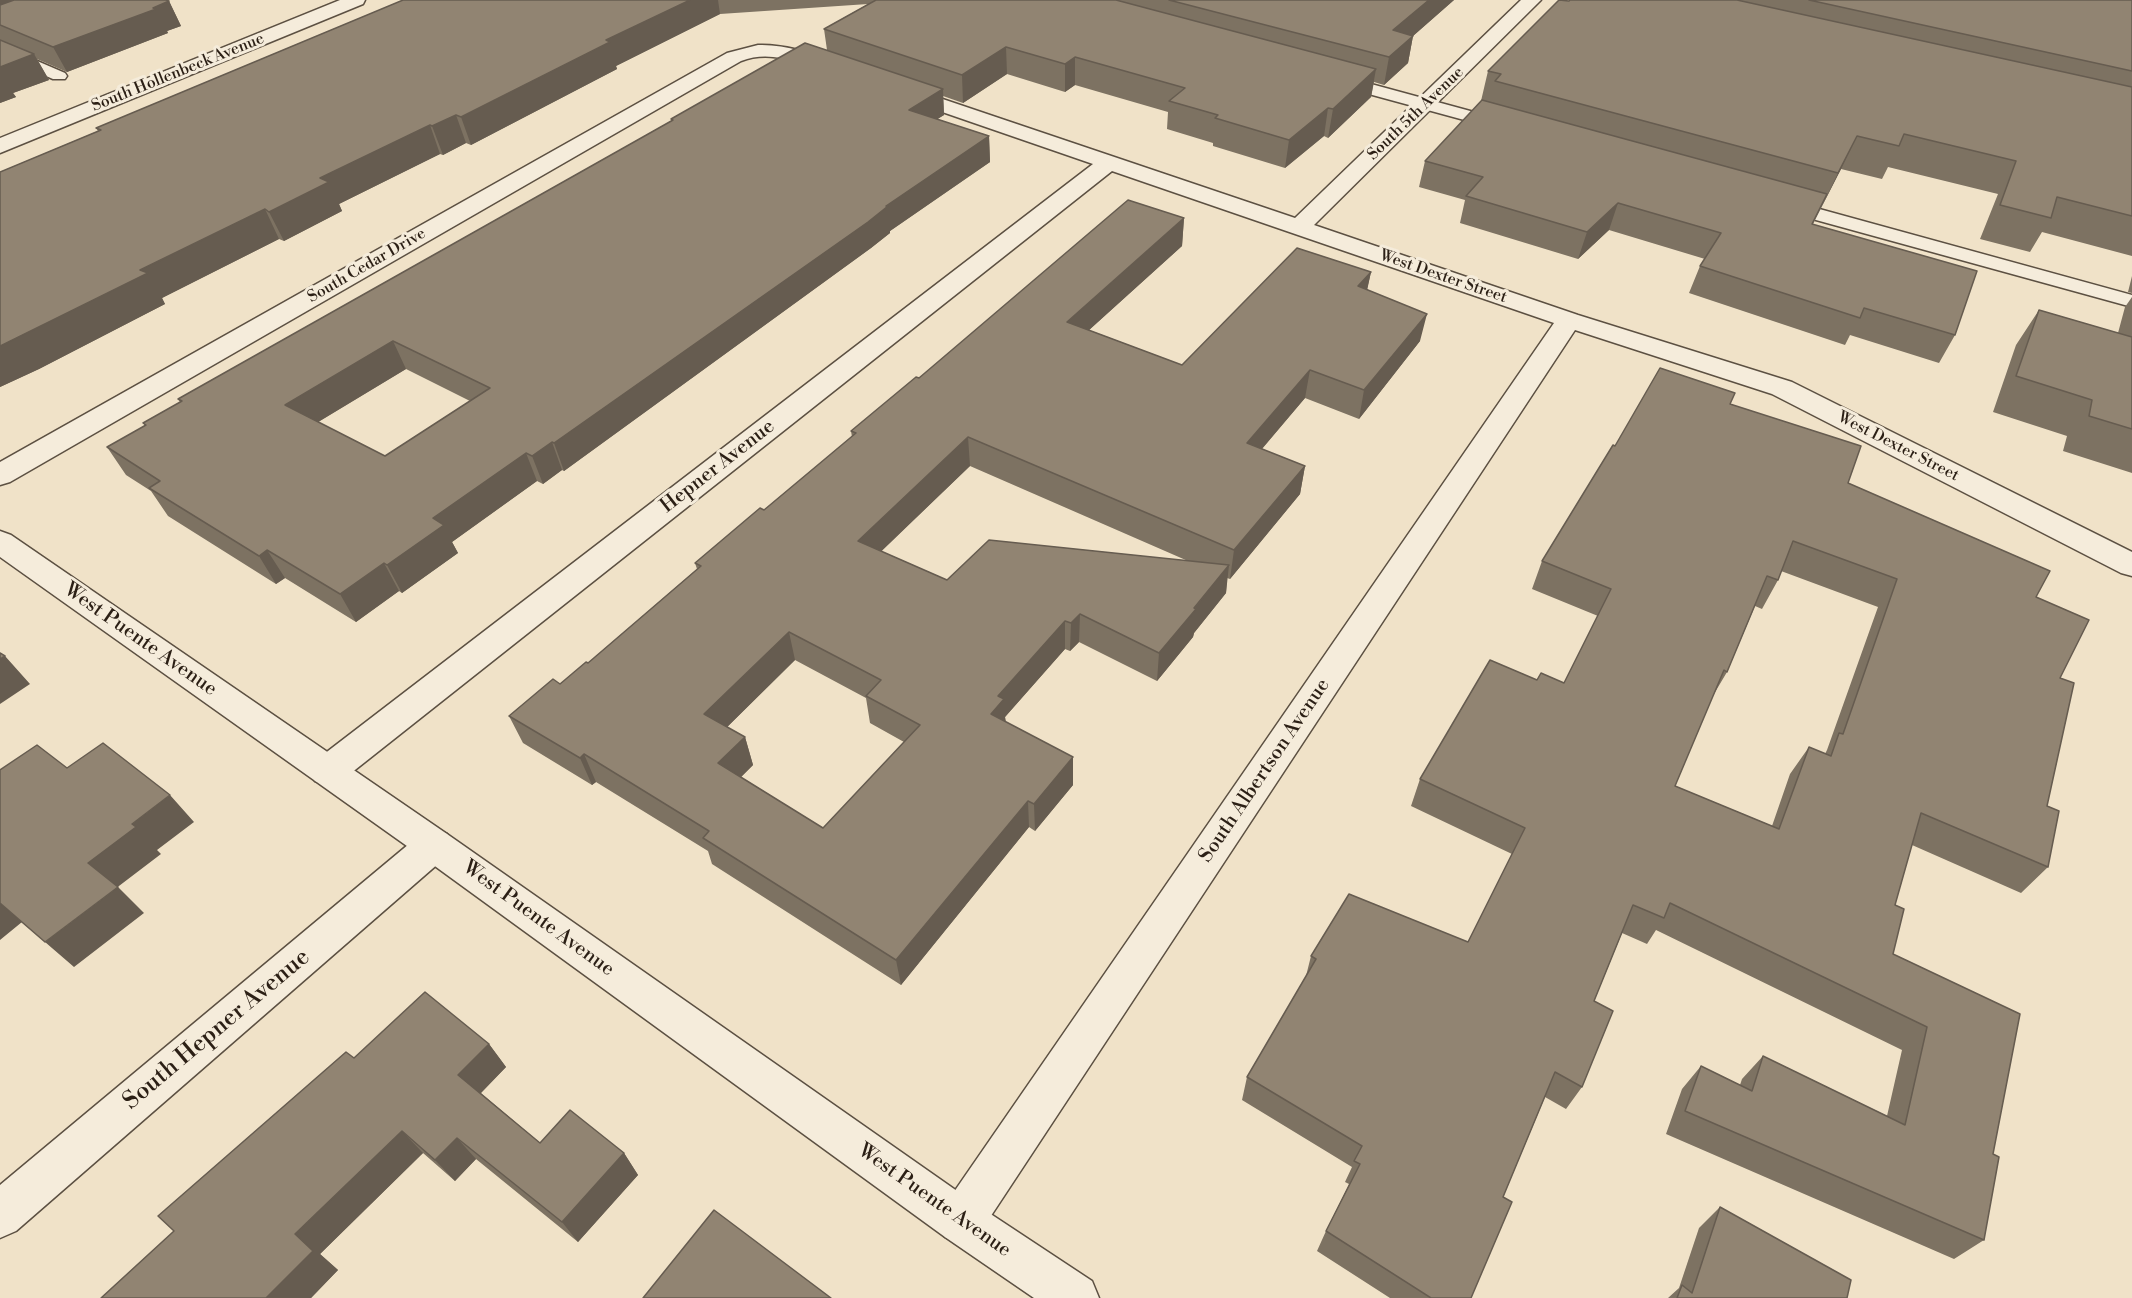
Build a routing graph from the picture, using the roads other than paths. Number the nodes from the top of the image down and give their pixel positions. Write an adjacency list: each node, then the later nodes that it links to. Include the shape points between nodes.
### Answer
1 (356, 0): 9 (street, South Hollenbeck Avenue)
2 (1532, 0): 7 (street, South 5th Avenue)
3 (0, 50): 5 (lane)
4 (734, 57): 10 (street, West Dexter Street, via 776,50); 15 (street, South Cedar Drive)
5 (59, 76)
6 (1324, 77): 7 (lane)
7 (1426, 104): 8 (lane); 12 (street, South 5th Avenue)
8 (1517, 130)
9 (0, 146)
10 (1108, 163): 12 (street, West Dexter Street); 18 (street, Hepner Avenue)
11 (1768, 201): 13 (lane)
12 (1299, 227): 14 (street, West Dexter Street)
13 (2132, 301)
14 (1569, 320): 17 (street, West Dexter Street, via 1782,388); 21 (street, South Albertson Avenue)
15 (0, 475)
16 (0, 542): 18 (street, West Puente Avenue)
17 (2132, 565)
18 (328, 771): 19 (street, West Puente Avenue)
19 (434, 845): 20 (street, South Hepner Avenue); 21 (street, West Puente Avenue)
20 (0, 1215)
21 (961, 1221): 22 (street, West Puente Avenue)
22 (1075, 1298)

